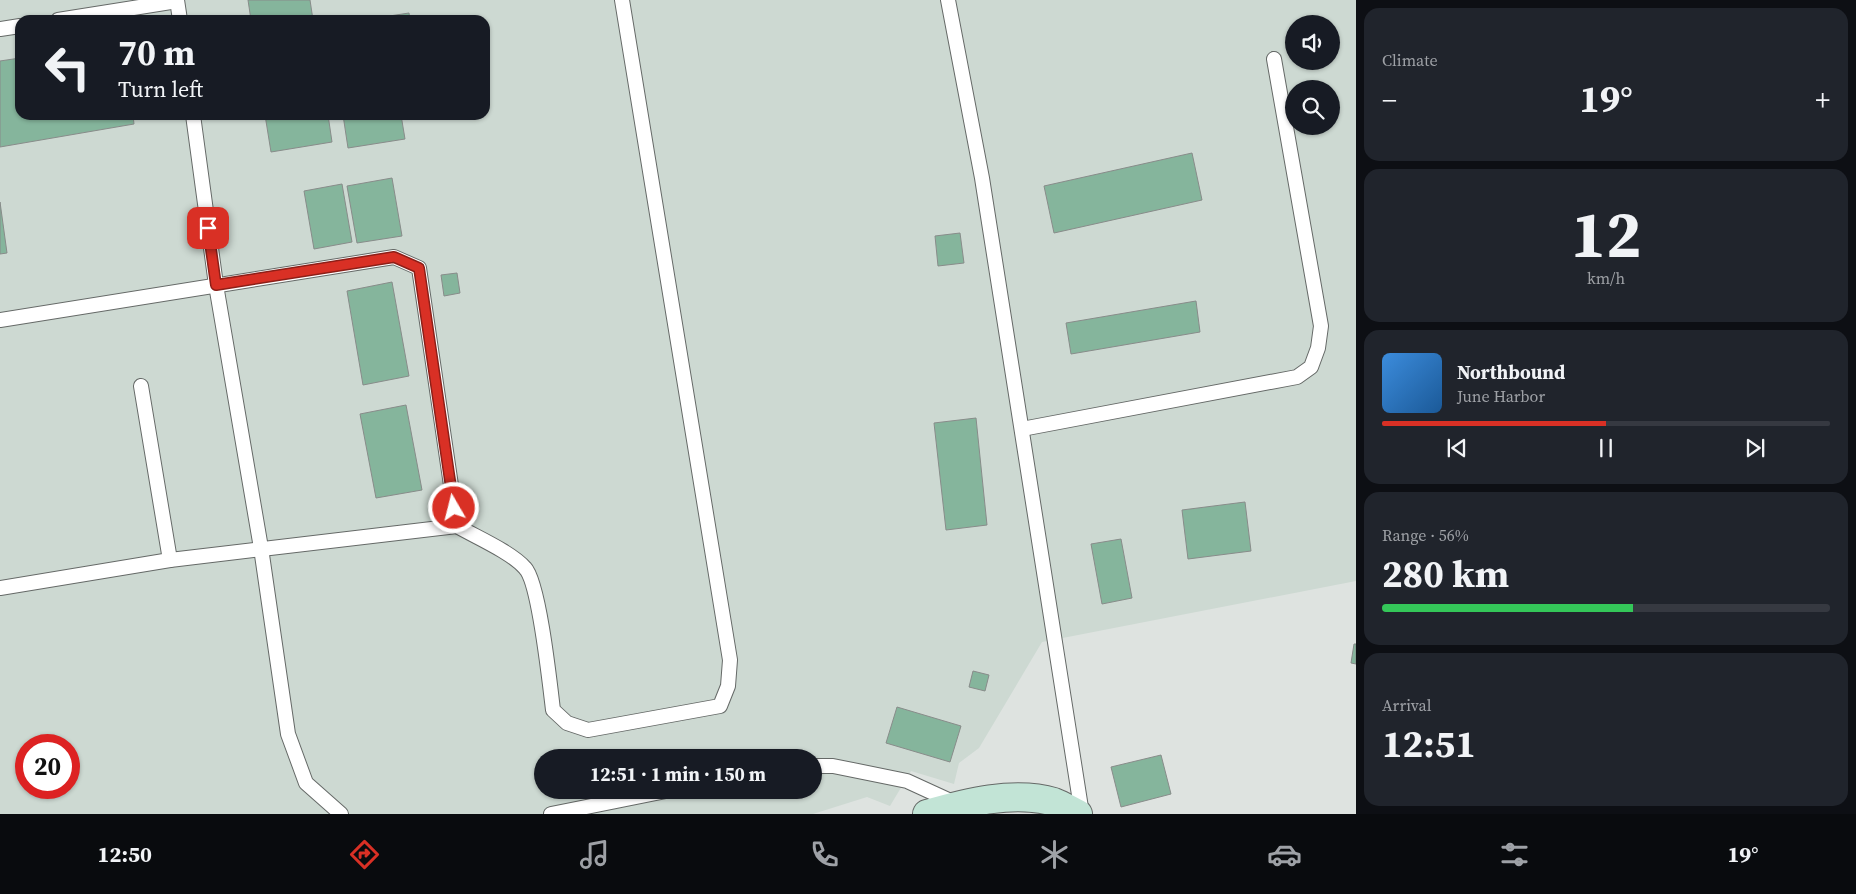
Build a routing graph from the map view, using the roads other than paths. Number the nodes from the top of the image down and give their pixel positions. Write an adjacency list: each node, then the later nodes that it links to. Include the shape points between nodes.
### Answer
1 (622, 0): 14 (lane, via 730,660 728,686 720,706 588,730 567,723 554,710 536,593 527,568)
2 (948, 0): 13 (lane, via 982,178)
3 (177, 1): 4 (lane); 5 (lane)
4 (89, 15)
5 (179, 15)
6 (15, 27): 7 (lane)
7 (0, 29)
8 (1274, 59): 13 (lane, via 1321,326 1318,348 1310,367 1297,377)
9 (194, 120): 10 (lane)
10 (216, 285): 11 (lane); 14 (lane, via 394,257 419,268); 15 (lane)
11 (0, 320)
12 (141, 386): 16 (lane)
13 (1022, 429): 25 (lane)
14 (456, 526): 15 (lane)
15 (261, 548): 16 (lane); 21 (lane, via 288,734 306,783)
16 (170, 560): 17 (lane)
17 (0, 588)
18 (822, 766): 20 (lane, via 907,781)
19 (626, 799): 22 (lane)
20 (958, 805): 23 (main road); 24 (main road, via 1015,797 1053,802)
21 (341, 814)
22 (551, 814)
23 (927, 814)
24 (1078, 814)
25 (1082, 814)

